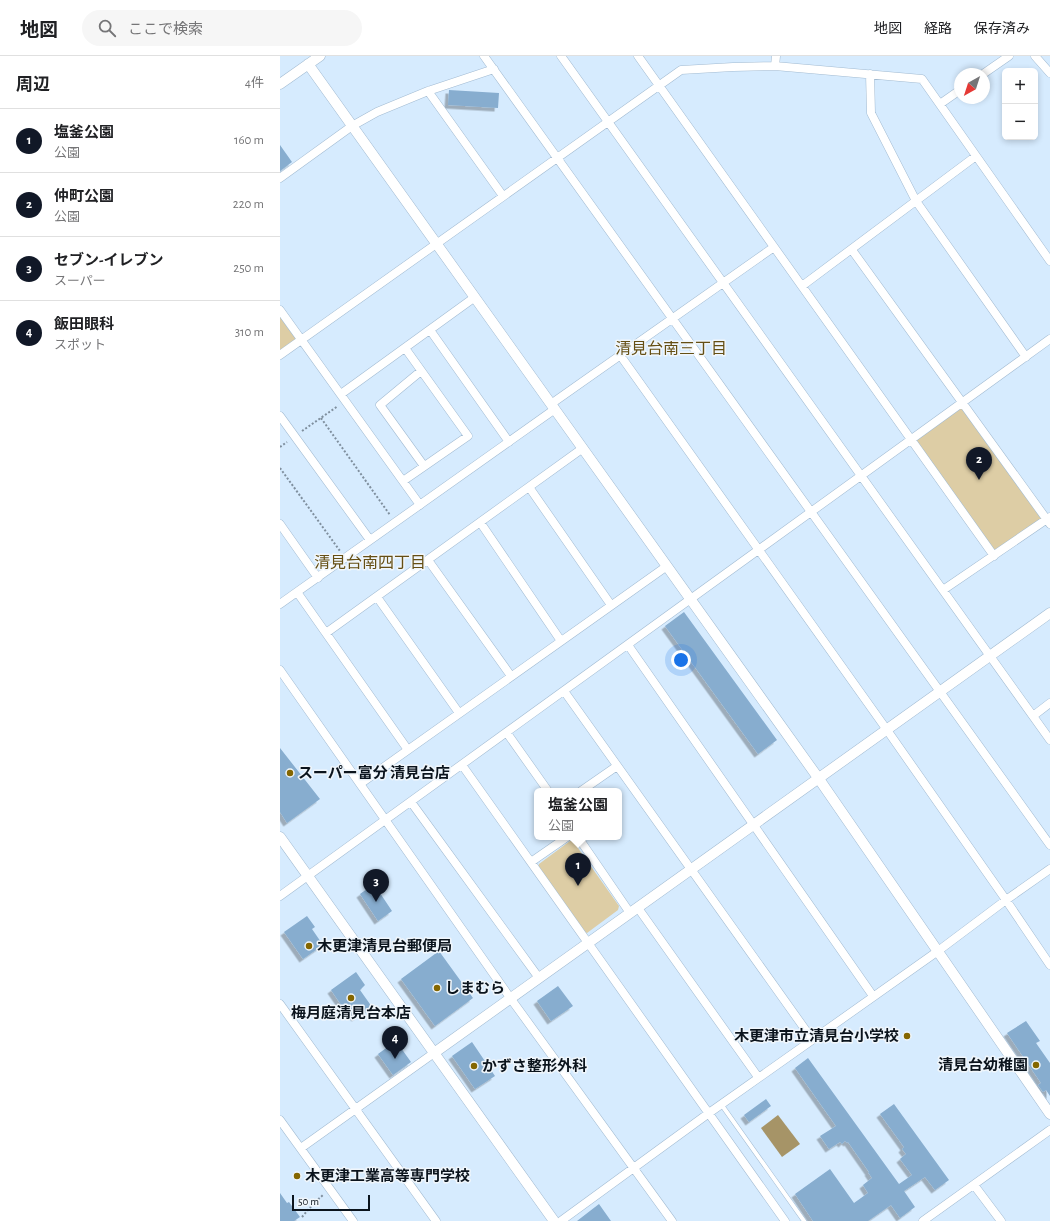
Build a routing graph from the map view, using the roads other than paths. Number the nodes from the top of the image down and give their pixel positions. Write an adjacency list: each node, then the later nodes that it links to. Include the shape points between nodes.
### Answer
1 (320, 56): 8 (street)
2 (484, 56): 11 (street)
3 (561, 56): 19 (street)
4 (638, 56): 15 (street)
5 (776, 56): 9 (street)
6 (1009, 56): 10 (street)
7 (1035, 56): 12 (street)
8 (308, 64): 14 (street); 20 (street)
9 (775, 66): 13 (street); 15 (street, via 681,70)
10 (990, 69)
11 (494, 70): 16 (street); 22 (street)
12 (1050, 73)
13 (870, 74): 18 (street, via 922,79); 25 (street, via 871,113)
14 (280, 84)
15 (659, 86): 19 (street); 27 (street)
16 (428, 91): 20 (street, via 377,112); 24 (street)
17 (954, 94): 18 (street)
18 (940, 104): 21 (street)
19 (608, 122): 22 (street); 30 (street)
20 (352, 126): 23 (street); 26 (street)
21 (976, 156): 25 (street); 29 (street)
22 (558, 158): 24 (street); 34 (street)
23 (280, 178)
24 (503, 196): 26 (street)
25 (916, 202): 28 (street); 41 (street)
26 (437, 244): 32 (street); 37 (street)
27 (774, 247): 30 (street); 31 (street)
28 (852, 250): 31 (street); 44 (street)
29 (1050, 261)
30 (723, 282): 34 (street); 51 (street)
31 (802, 286): 47 (street)
32 (475, 297): 35 (street); 45 (street)
33 (280, 310): 37 (street)
34 (672, 318): 40 (street); 55 (street)
35 (430, 330): 38 (street); 48 (street)
36 (1050, 339): 41 (street)
37 (302, 340): 39 (street); 43 (street)
38 (404, 348): 42 (street); 43 (street)
39 (280, 355)
40 (620, 355): 45 (street); 60 (street)
41 (1026, 357): 44 (street)
42 (421, 371): 50 (street, via 380,405); 50 (street, via 468,436)
43 (341, 394): 52 (street)
44 (963, 402): 47 (street); 56 (street)
45 (553, 406): 48 (street); 49 (street)
46 (280, 416): 59 (street)
47 (911, 440): 51 (street); 61 (street)
48 (509, 442): 54 (street)
49 (583, 448): 53 (street); 63 (street)
50 (424, 466): 52 (street)
51 (861, 476): 55 (street); 65 (street)
52 (403, 481): 54 (street)
53 (529, 487): 57 (street); 70 (street)
54 (420, 505): 59 (street)
55 (812, 512): 60 (street); 79 (street)
56 (1049, 520): 61 (street)
57 (480, 522): 62 (street); 73 (street)
58 (280, 524): 64 (street)
59 (370, 540): 64 (street)
60 (759, 550): 68 (street); 83 (street)
61 (994, 556): 65 (street)
62 (428, 560): 67 (street); 77 (street)
63 (667, 566): 68 (street); 70 (street)
64 (318, 578): 66 (street)
65 (943, 590): 75 (street)
66 (297, 592): 69 (street); 72 (street)
67 (377, 596): 72 (street); 81 (street)
68 (691, 599): 74 (street); 89 (street)
69 (280, 604)
70 (611, 605): 73 (street)
71 (1050, 613): 75 (street)
72 (326, 633): 86 (street)
73 (561, 641): 77 (street)
74 (628, 645): 78 (street); 95 (street)
75 (990, 656): 79 (street); 82 (street)
76 (280, 670): 90 (street)
77 (511, 676): 81 (street)
78 (564, 691): 84 (street); 88 (street)
79 (940, 692): 83 (street); 99 (street)
80 (1050, 703): 82 (street)
81 (459, 713): 86 (street)
82 (1033, 716): 85 (street)
83 (887, 730): 89 (street); 105 (street)
84 (507, 732): 87 (street); 91 (street)
85 (1050, 740)
86 (408, 750): 90 (street)
87 (462, 765): 93 (street); 100 (street)
88 (618, 766): 92 (street); 102 (street)
89 (819, 779): 95 (street); 108 (street)
90 (360, 784): 94 (street)
91 (546, 788)
92 (585, 788)
93 (411, 802): 94 (street); 110 (street)
94 (386, 820): 103 (street); 112 (street)
95 (754, 825): 102 (street); 111 (street)
96 (280, 837): 103 (street)
97 (563, 840): 100 (street)
98 (580, 840): 106 (street)
99 (1050, 845)
100 (531, 862): 107 (street)
101 (1050, 869): 105 (street)
102 (691, 870): 106 (street); 114 (street)
103 (308, 876): 104 (street); 115 (street)
104 (280, 896)
105 (1006, 900): 108 (street); 109 (street)
106 (634, 910): 107 (street); 116 (street)
107 (588, 943): 110 (street); 119 (street)
108 (938, 951): 111 (street); 120 (street)
109 (1050, 965)
110 (539, 978): 112 (street)
111 (873, 996): 114 (street)
112 (511, 999): 115 (street); 124 (street)
113 (280, 1004): 118 (street)
114 (812, 1039): 116 (street)
115 (434, 1053): 118 (street); 128 (street)
116 (758, 1077): 117 (street)
117 (721, 1104): 119 (street); 132 (lane)
118 (356, 1109): 123 (street); 127 (street)
119 (709, 1113): 124 (street); 131 (street)
120 (1050, 1114)
121 (280, 1120): 123 (street)
122 (1050, 1130): 125 (street)
123 (301, 1148): 126 (street)
124 (633, 1168): 129 (street); 130 (street)
125 (974, 1185): 133 (street); 134 (street)
126 (354, 1221)
127 (436, 1221)
128 (554, 1221)
129 (561, 1221)
130 (672, 1221)
131 (785, 1221)
132 (804, 1221)
133 (923, 1221)
134 (1001, 1221)

